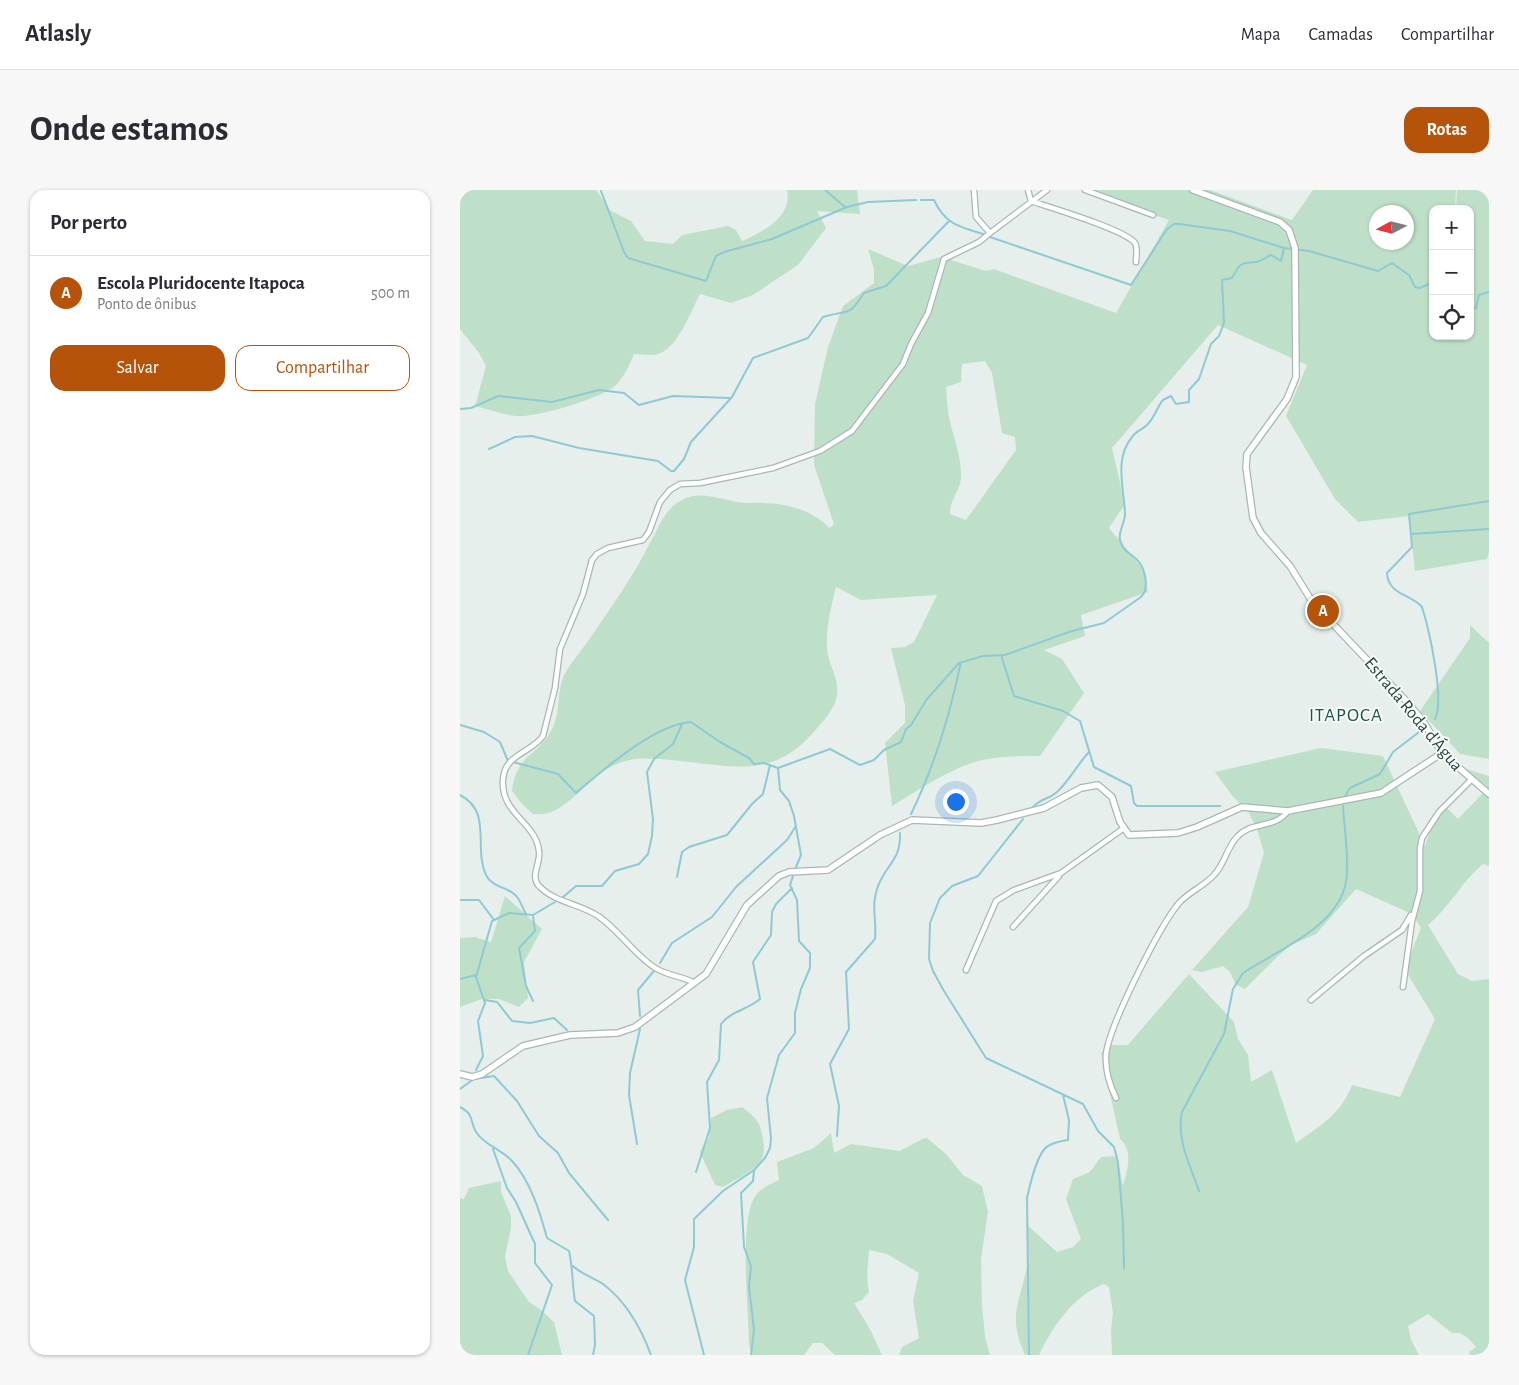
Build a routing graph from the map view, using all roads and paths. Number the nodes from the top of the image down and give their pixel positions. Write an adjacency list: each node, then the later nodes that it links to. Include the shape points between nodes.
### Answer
1 (974, 190): 8 (street, via 975,214)
2 (1028, 190): 6 (street)
3 (1047, 190): 6 (street)
4 (1086, 190): 7 (street)
5 (1193, 190): 10 (street, Estrada Roda d'Água, via 1271,218 1289,230 1295,251 1296,377 1287,399 1247,454 1255,523 1290,566 1313,603 1413,709)
6 (1031, 201): 8 (street); 9 (street, via 1115,230 1136,245)
7 (1153, 215)
8 (990, 233): 19 (street, via 944,259 926,318 910,344 903,364 852,430 820,452 772,468 680,484 660,502 643,540 608,548 597,554 592,560 580,604 563,638 555,688 542,736 539,742 511,759 507,767 503,779 507,804 532,835 540,851 535,874 540,887 572,906 598,915 657,969)
9 (1136, 262)
10 (1442, 753): 11 (street, Estrada Roda d'Água); 13 (street, via 1381,794)
11 (1471, 780): 12 (street, Estrada Roda d'Água); 16 (street, via 1439,812 1424,834 1420,848 1420,891)
12 (1489, 794)
13 (1288, 811): 14 (street, via 1242,807 1178,833 1129,835); 23 (street, via 1275,822 1247,829 1238,835 1217,872 1183,899 1166,924 1109,1040 1107,1072)
14 (1124, 828): 15 (street); 19 (street, via 1112,797 1098,785 1081,788 1044,808 997,820 981,823 912,820 880,835 828,870 790,872 779,876 746,905 706,974)
15 (1061, 873): 17 (street); 18 (street, via 1014,890 996,901)
16 (1414, 909): 20 (street); 21 (street, via 1402,930 1364,956)
17 (1013, 927)
18 (966, 970)
19 (693, 982): 22 (street, via 635,1027 618,1033 570,1035 523,1046 482,1074 472,1077)
20 (1403, 988)
21 (1311, 1000)
22 (460, 1074)
23 (1116, 1098)

